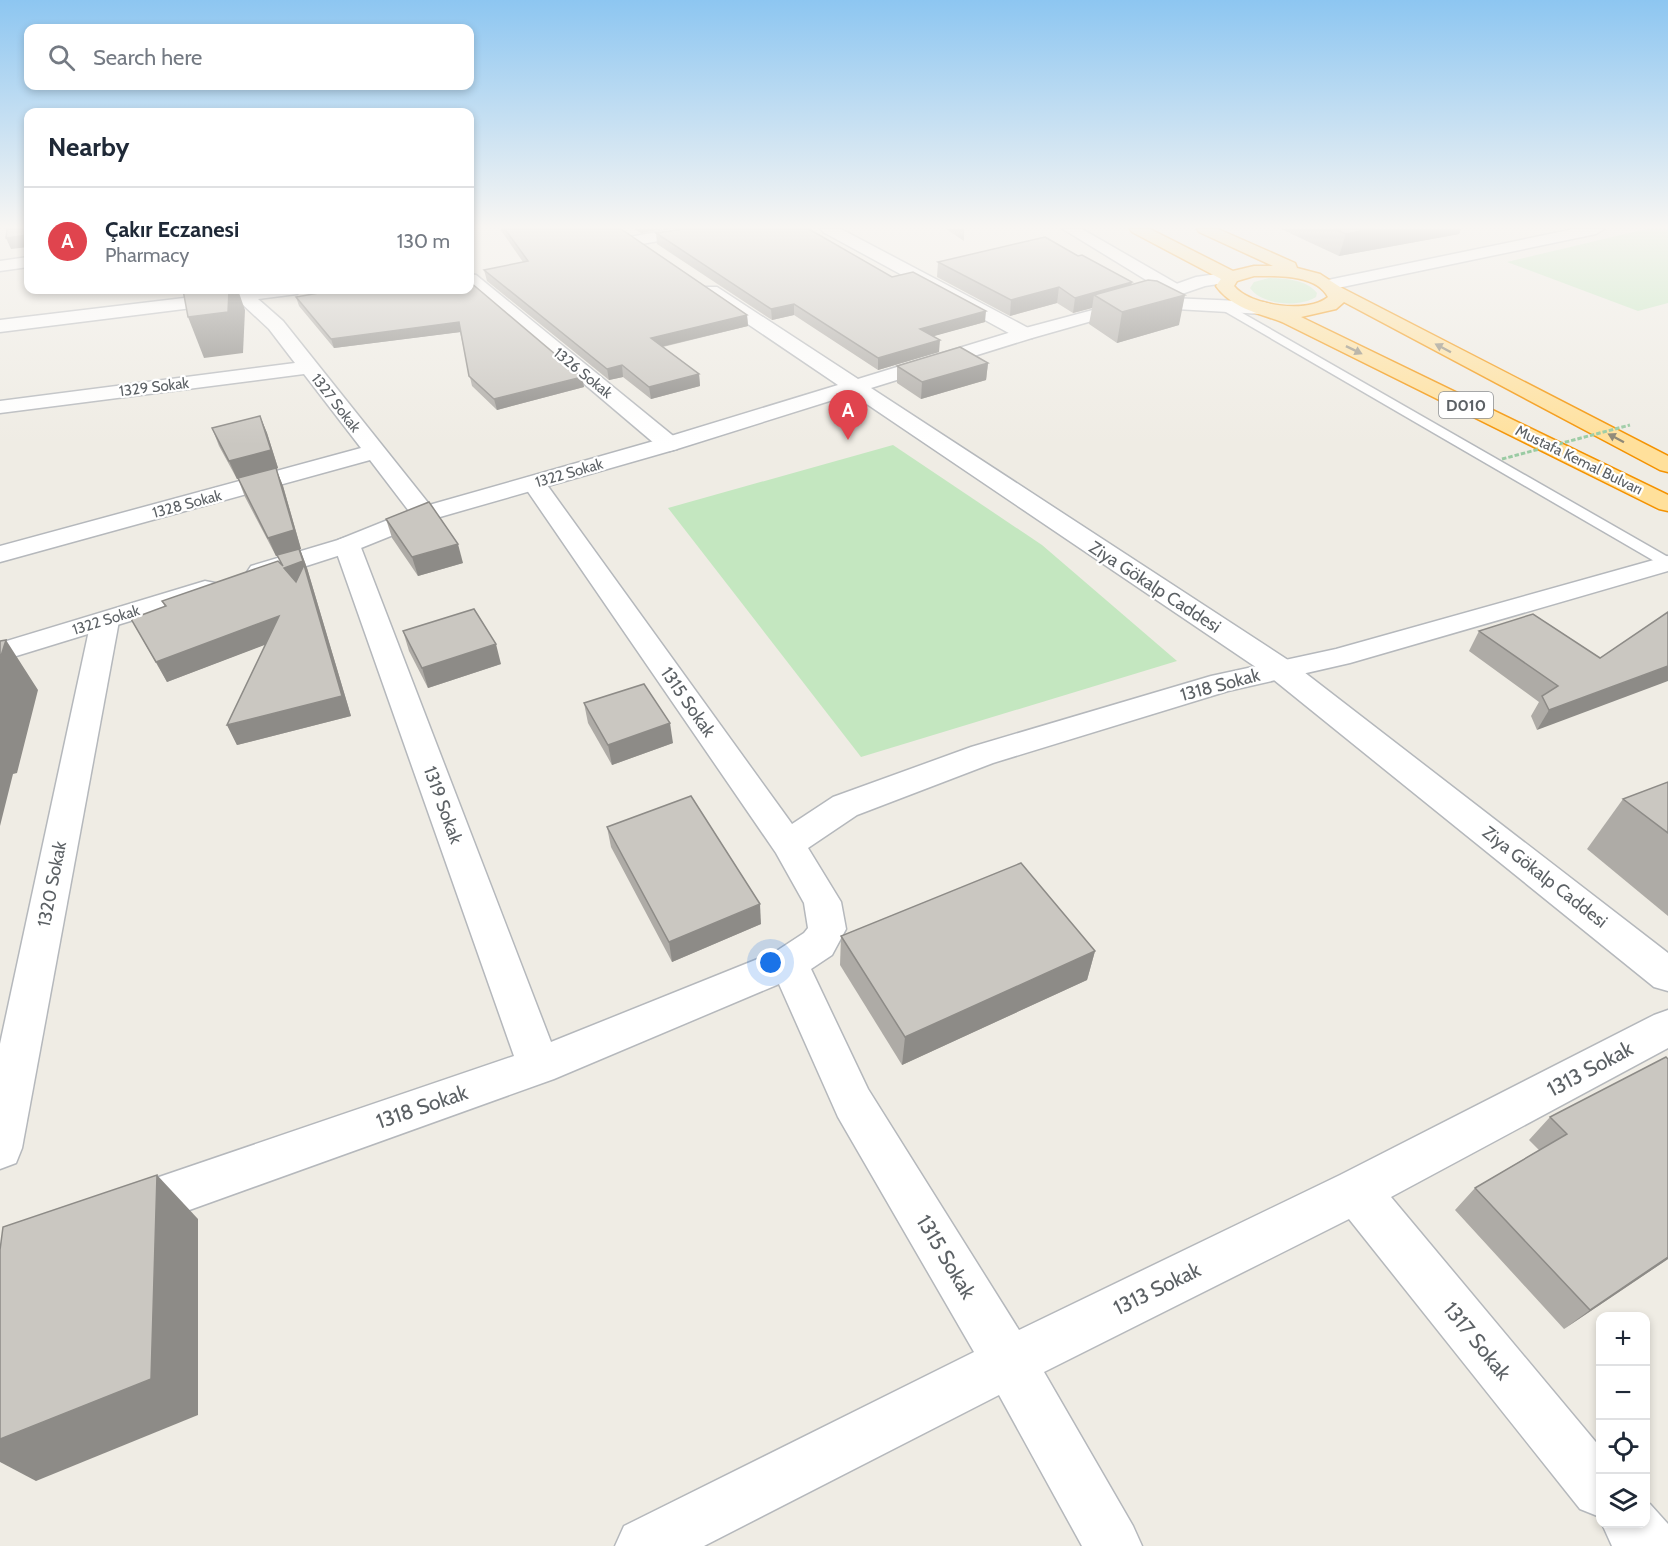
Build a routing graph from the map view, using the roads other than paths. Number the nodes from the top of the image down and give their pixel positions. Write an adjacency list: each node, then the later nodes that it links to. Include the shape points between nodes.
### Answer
1 (202, 301): 12 (street)
2 (250, 301): 14 (street, 1327 Sokak, via 276,325)
3 (497, 301): 17 (street, 1326 Sokak)
4 (727, 301): 15 (street, Ziya Gökalp Caddesi)
5 (964, 301): 13 (street)
6 (1243, 301): 11 (highway)
7 (1336, 301): 11 (highway, via 1298,312)
8 (1356, 301): 19 (highway, Mustafa Kemal Bulvarı / D010, one-way to 8)
9 (1141, 302): 10 (street); 13 (street, 1322 Sokak)
10 (1223, 306): 11 (street); 25 (lane)
11 (1263, 308): 21 (highway, Mustafa Kemal Bulvarı / D010, one-way to 21)
12 (0, 326)
13 (1025, 334): 15 (street, 1322 Sokak)
14 (309, 367): 16 (street, 1329 Sokak); 18 (street, 1327 Sokak)
15 (852, 386): 17 (street, 1322 Sokak); 28 (street, Ziya Gökalp Caddesi)
16 (0, 407)
17 (669, 444): 20 (street, 1322 Sokak)
18 (374, 452): 22 (street, 1327 Sokak); 24 (street, 1328 Sokak)
19 (1668, 465)
20 (534, 483): 22 (street, 1322 Sokak); 29 (street, 1315 Sokak)
21 (1668, 504)
22 (424, 514): 23 (street, 1322 Sokak)
23 (347, 544): 26 (street, 1322 Sokak); 34 (street, 1319 Sokak)
24 (0, 554)
25 (1667, 563): 28 (street, 1318 Sokak, via 1340,657)
26 (105, 621): 27 (street, 1322 Sokak); 35 (street, 1320 Sokak)
27 (0, 652)
28 (1280, 669): 29 (street, 1318 Sokak, via 982,755 845,806); 32 (street, Ziya Gökalp Caddesi)
29 (788, 844): 30 (street, 1315 Sokak, via 822,902)
30 (827, 929): 31 (street, 1318 Sokak, via 818,944)
31 (789, 963): 34 (street, 1318 Sokak); 38 (street, 1315 Sokak, via 853,1103)
32 (1668, 975)
33 (1668, 1028): 36 (street, 1313 Sokak)
34 (539, 1066): 37 (street, 1318 Sokak)
35 (0, 1148)
36 (1356, 1191): 38 (street, 1313 Sokak); 39 (street, 1317 Sokak)
37 (90, 1222)
38 (1009, 1362): 41 (street, 1313 Sokak); 42 (street, 1315 Sokak)
39 (1596, 1484)
40 (1633, 1528): 43 (street)
41 (644, 1546)
42 (1113, 1546)
43 (1649, 1546)

